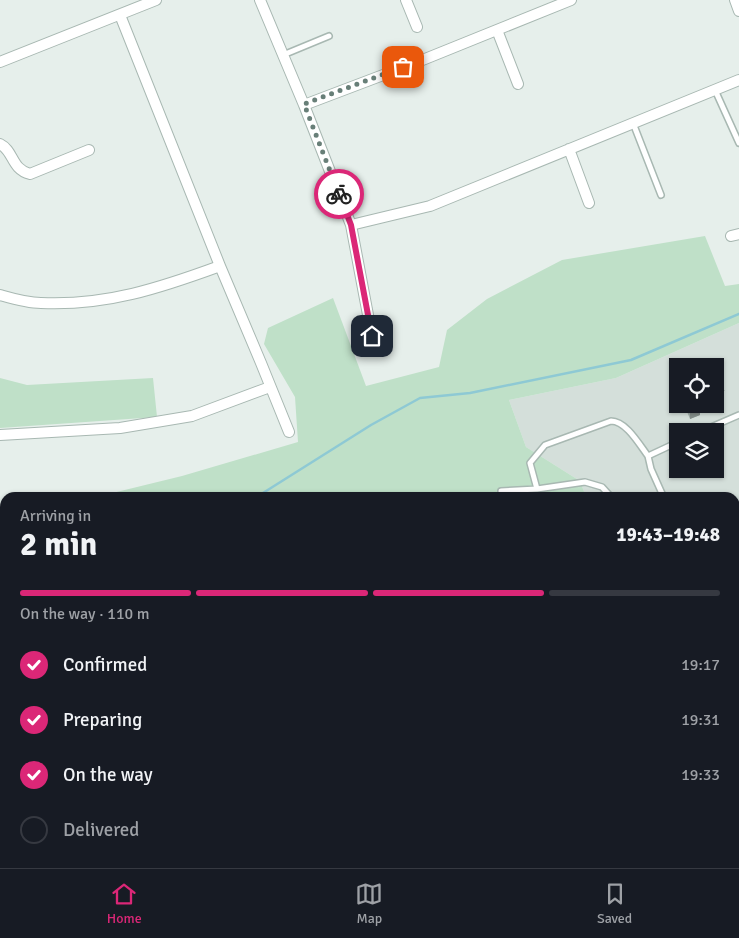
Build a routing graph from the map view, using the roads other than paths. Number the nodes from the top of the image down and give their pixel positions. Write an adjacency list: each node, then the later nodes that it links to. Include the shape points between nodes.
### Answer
1 (156, 0): 8 (street)
2 (260, 0): 12 (street)
3 (406, 0): 9 (street)
4 (571, 0): 6 (street)
5 (735, 0): 7 (street)
6 (548, 4): 10 (street)
7 (739, 12)
8 (120, 15): 13 (street); 26 (street)
9 (417, 27)
10 (497, 30): 15 (street); 17 (street)
11 (329, 36): 12 (lane)
12 (283, 55): 17 (street)
13 (0, 62)
14 (739, 80): 16 (street)
15 (518, 84)
16 (715, 90): 18 (street); 19 (lane)
17 (304, 104): 25 (street)
18 (633, 123): 21 (street); 23 (lane)
19 (739, 143)
20 (0, 144): 22 (street, via 18,167 30,174)
21 (569, 149): 24 (street); 25 (street, via 430,206)
22 (89, 150)
23 (661, 195)
24 (589, 202)
25 (351, 225): 28 (street)
26 (220, 266): 27 (street, via 122,297 41,303); 29 (street)
27 (0, 295)
28 (372, 336)
29 (270, 387): 32 (street); 33 (street, via 192,416 120,428)
30 (739, 415): 31 (lane)
31 (720, 423)
32 (289, 432)
33 (0, 435)
34 (669, 446): 35 (lane)
35 (648, 456): 36 (lane, via 626,427 611,421 545,445 530,463); 39 (lane)
36 (537, 489): 37 (lane); 38 (lane, via 585,482 602,486)
37 (500, 491)
38 (607, 492)
39 (661, 492)

